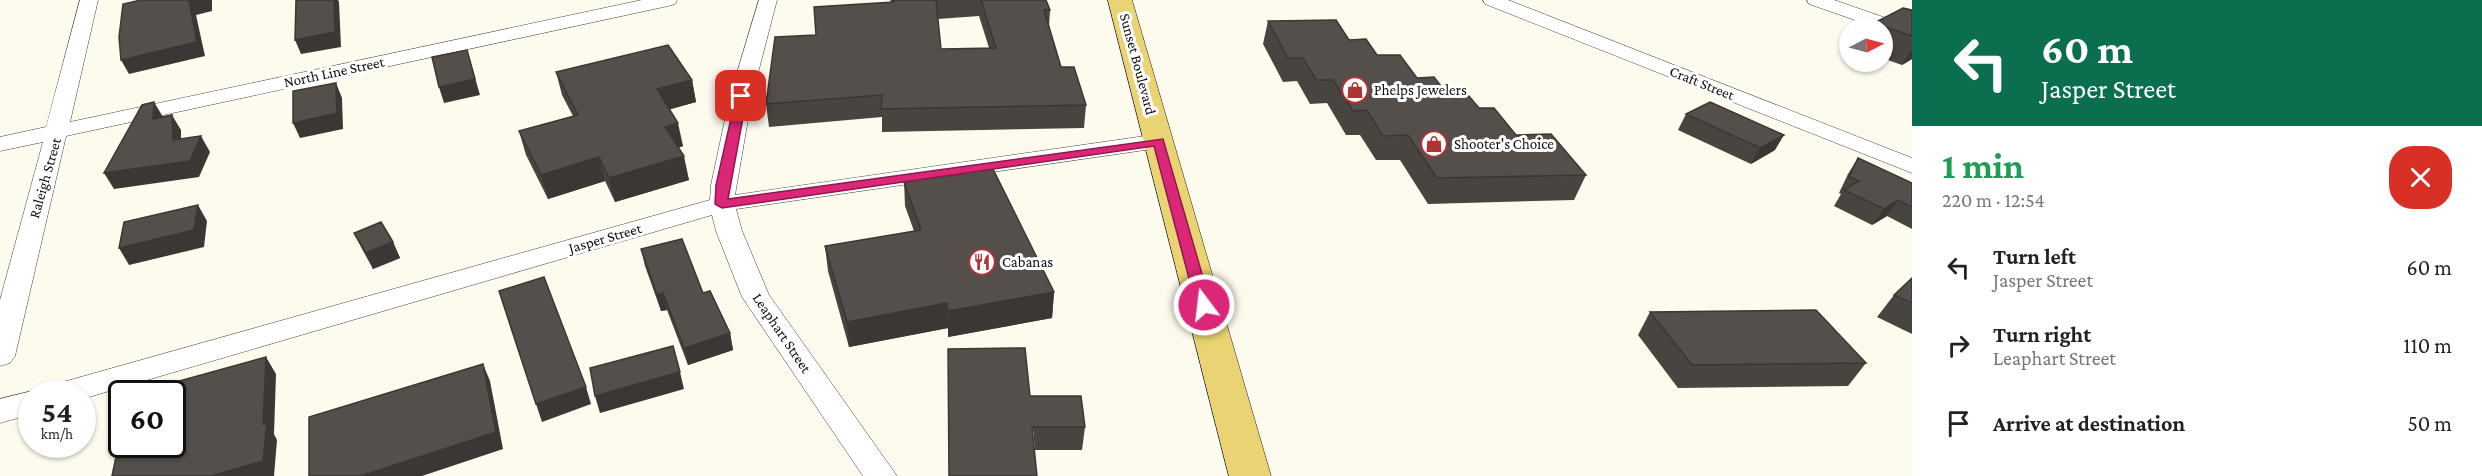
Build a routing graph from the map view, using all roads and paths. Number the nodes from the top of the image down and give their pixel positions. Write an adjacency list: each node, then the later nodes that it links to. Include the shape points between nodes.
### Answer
1 (89, 0): 9 (street, Raleigh Street)
2 (668, 0): 7 (street, North Line Street)
3 (768, 0): 13 (street, Leaphart Street, via 741,96)
4 (1120, 0): 10 (main road, Sunset Boulevard)
5 (1492, 0): 12 (street, Craft Street)
6 (1816, 0): 8 (street)
7 (590, 8): 9 (street, North Line Street)
8 (1912, 34)
9 (58, 131): 11 (street, North Line Street); 14 (street, Raleigh Street)
10 (1159, 141): 13 (street, Jasper Street); 19 (main road, Sunset Boulevard)
11 (0, 144)
12 (1912, 166)
13 (722, 204): 15 (street, Jasper Street); 18 (street, Leaphart Street, via 756,297)
14 (0, 356)
15 (96, 384)
16 (18, 406): 17 (street)
17 (0, 411)
18 (882, 476)
19 (1251, 476)

